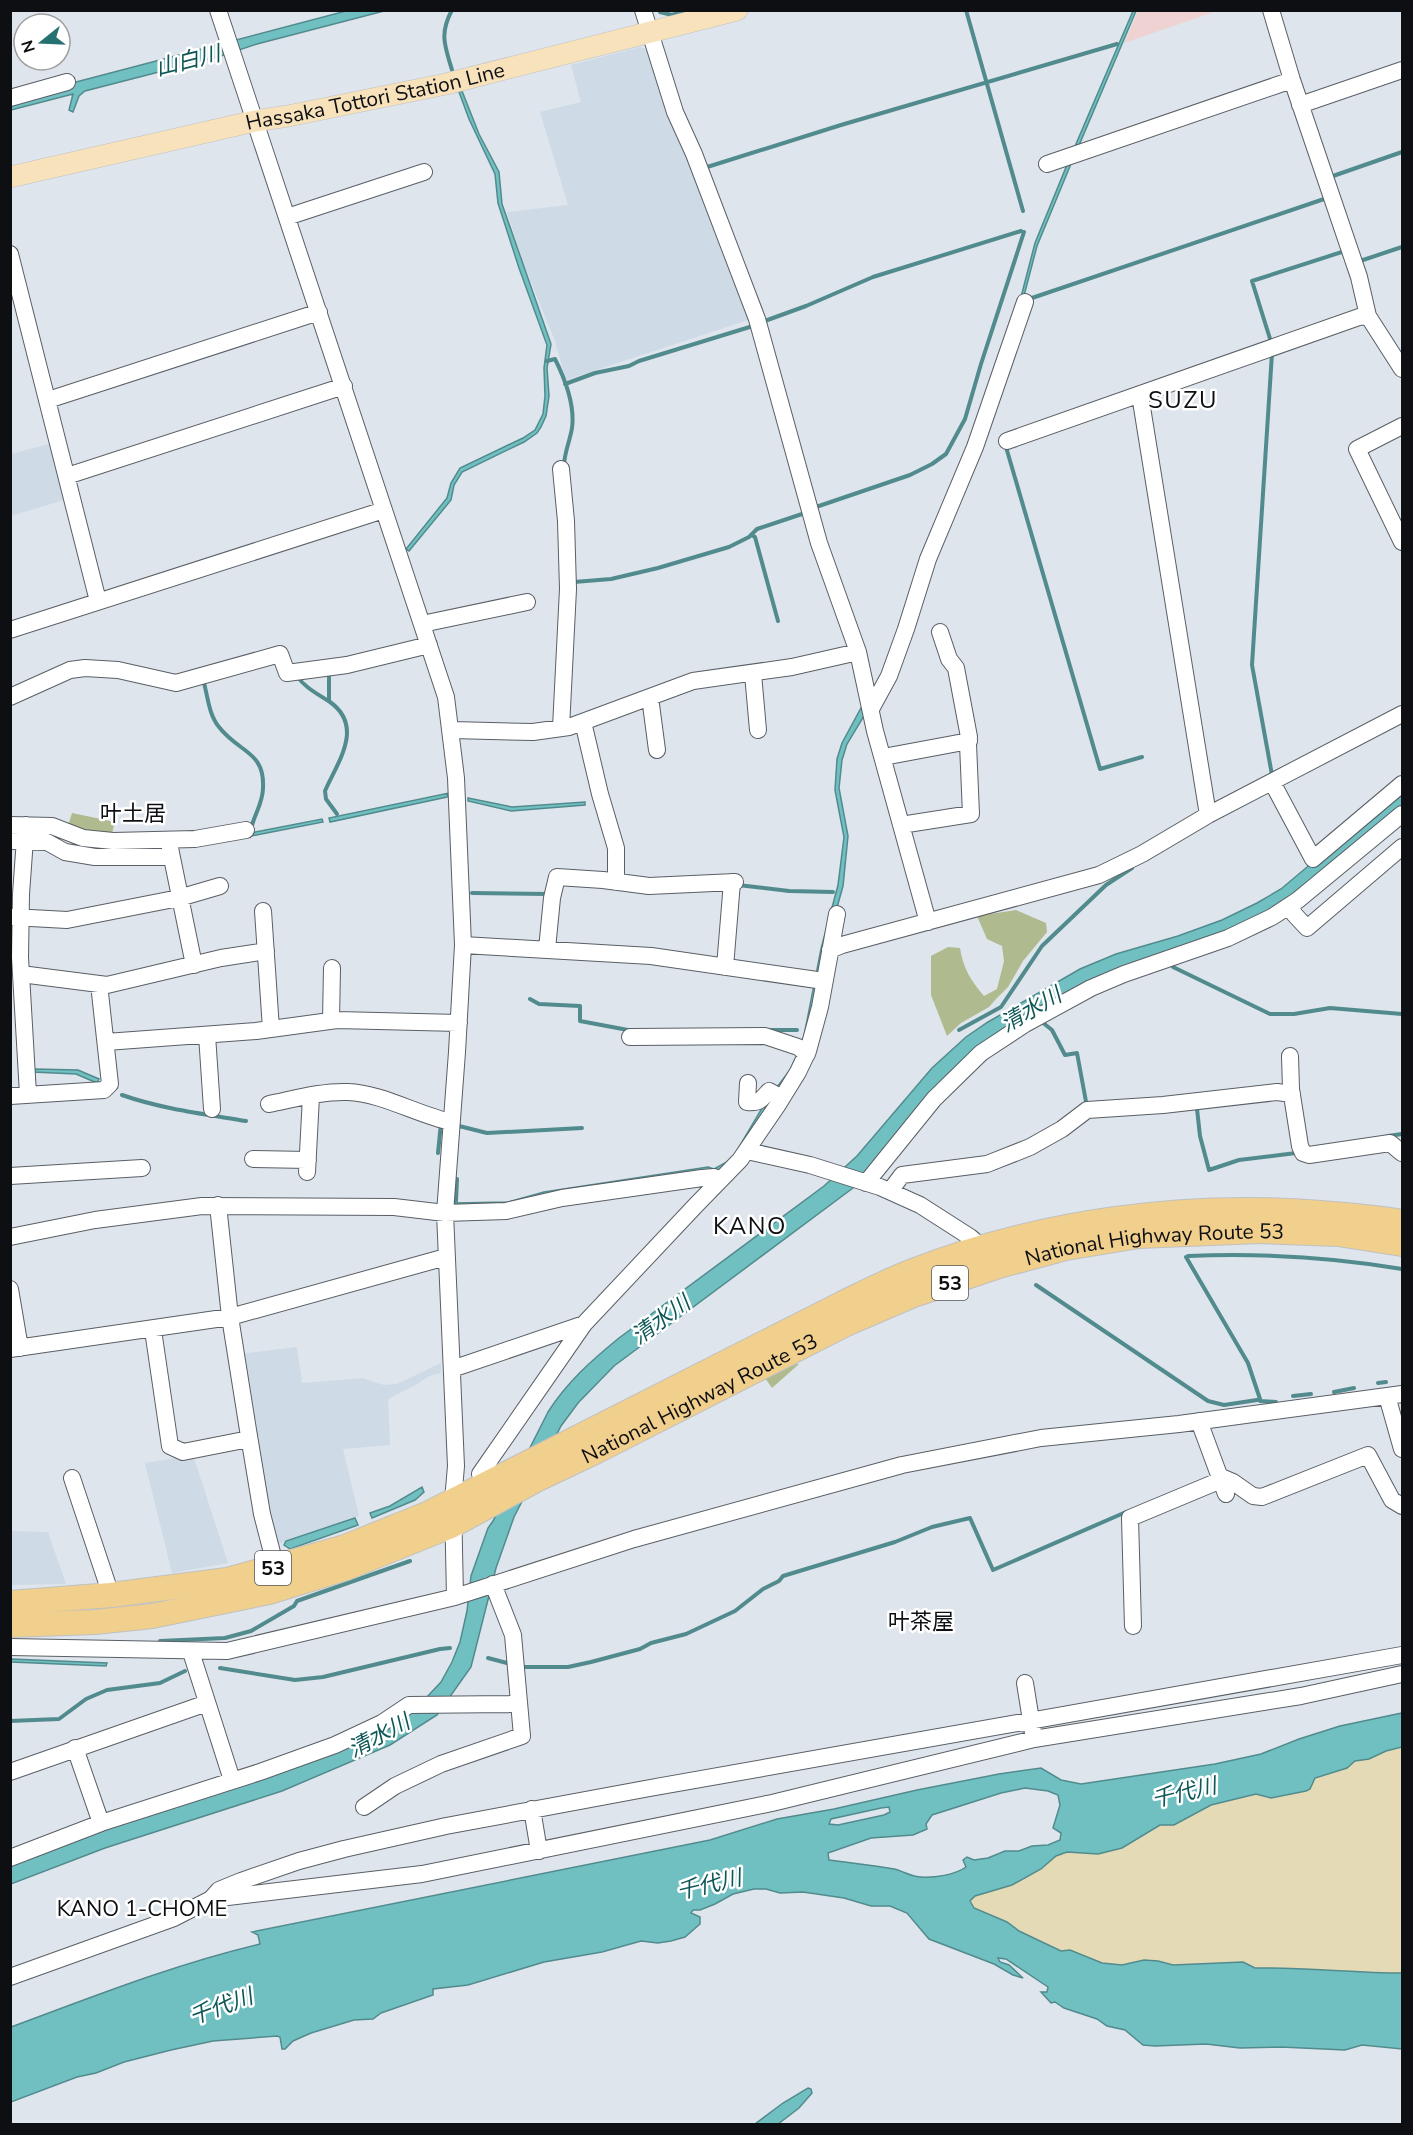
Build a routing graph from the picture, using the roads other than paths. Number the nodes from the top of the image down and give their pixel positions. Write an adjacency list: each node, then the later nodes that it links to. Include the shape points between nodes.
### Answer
1 (218, 10): 11 (street)
2 (643, 10): 5 (street)
3 (737, 10): 5 (main road, Hassaka Tottori Station Line)
4 (1271, 10): 7 (street)
5 (650, 33): 11 (main road, Hassaka Tottori Station Line, via 446,84); 36 (street, via 675,112 757,319 819,543)
6 (1402, 70): 10 (street)
7 (1292, 80): 10 (street); 12 (street)
8 (67, 82): 9 (street)
9 (10, 98)
10 (1300, 105): 19 (street, via 1359,277)
11 (255, 121): 14 (main road, Hassaka Tottori Station Line); 15 (street)
12 (1047, 164)
13 (424, 172): 15 (street)
14 (10, 177)
15 (287, 216): 18 (street)
16 (10, 254): 23 (street)
17 (1025, 302): 40 (street, via 975,447 928,559 889,676)
18 (319, 312): 21 (street); 23 (street)
19 (1368, 316): 20 (street); 22 (street)
20 (1402, 369)
21 (344, 386): 27 (street); 28 (street)
22 (1140, 395): 25 (street); 52 (street)
23 (48, 400): 27 (street)
24 (1402, 426): 29 (street, via 1357,449)
25 (1007, 441)
26 (561, 469): 43 (street, via 568,589)
27 (67, 477): 30 (street)
28 (384, 510): 30 (street); 32 (street)
29 (1402, 542)
30 (98, 601): 33 (street)
31 (527, 602): 32 (street)
32 (422, 624): 35 (street)
33 (10, 630)
34 (940, 632): 46 (street, via 949,659 957,668)
35 (429, 645): 38 (street, via 347,665 287,673 280,654 176,683 118,670 70,669); 44 (street)
36 (858, 652): 37 (street); 40 (street)
37 (753, 674): 39 (street, via 693,681); 45 (street)
38 (10, 697)
39 (650, 697): 42 (street); 47 (street)
40 (871, 709): 48 (street)
41 (1402, 714): 49 (street)
42 (583, 722): 43 (street); 58 (street, via 616,848)
43 (561, 728): 44 (street, via 533,732)
44 (452, 730): 66 (street)
45 (758, 730)
46 (969, 741): 48 (street); 53 (street, via 971,814)
47 (657, 750)
48 (882, 757): 53 (street)
49 (1272, 782): 50 (street, via 1314,859); 52 (street)
50 (1402, 784)
51 (1402, 814): 61 (street)
52 (1208, 815): 65 (street, via 1100,875)
53 (901, 825): 65 (street)
54 (246, 830): 57 (street)
55 (18, 833): 57 (street, via 52,826 82,838); 64 (street)
56 (1402, 847): 61 (street, via 1307,928)
57 (170, 849): 60 (street)
58 (616, 882): 67 (street, via 557,877); 71 (street, via 649,886 734,882)
59 (220, 886): 60 (street)
60 (179, 898): 64 (street, via 67,920); 70 (street)
61 (1291, 905): 98 (street, via 1228,938 1091,988 1024,1024 957,1074)
62 (263, 911): 69 (street)
63 (837, 914): 68 (street)
64 (16, 917): 73 (street)
65 (928, 922): 68 (street)
66 (463, 945): 67 (street); 77 (street)
67 (547, 949): 71 (street, via 651,956)
68 (830, 950): 74 (street)
69 (266, 951): 70 (street); 78 (street)
70 (194, 965): 75 (street)
71 (725, 967): 74 (street)
72 (332, 968): 76 (street)
73 (21, 974): 75 (street); 86 (street)
74 (824, 981): 82 (street)
75 (99, 984): 81 (street)
76 (332, 1020): 77 (street); 78 (street)
77 (459, 1023): 91 (street)
78 (271, 1029): 79 (street)
79 (207, 1035): 81 (street); 90 (street)
80 (630, 1037): 82 (street, via 765,1036)
81 (106, 1042): 86 (street, via 110,1084 105,1090)
82 (807, 1054): 88 (street)
83 (1290, 1056): 85 (street)
84 (748, 1083): 88 (street, via 747,1102 757,1103 769,1091)
85 (1292, 1094): 93 (street, via 1303,1153 1390,1143); 99 (street, via 1087,1110 1030,1147 987,1164 902,1175)
86 (19, 1095)
87 (311, 1096): 89 (street); 91 (street, via 331,1092 369,1095); 94 (street, via 308,1166)
88 (782, 1098): 92 (street)
89 (269, 1104)
90 (212, 1109)
91 (451, 1122): 101 (street)
92 (747, 1151): 97 (street); 98 (street)
93 (1402, 1153)
94 (252, 1159)
95 (142, 1168): 96 (street)
96 (10, 1176)
97 (719, 1180): 101 (street, via 702,1178 626,1188 506,1211); 110 (street)
98 (866, 1183): 99 (street)
99 (891, 1191): 105 (street)
100 (218, 1205): 101 (street, via 394,1207); 103 (street, via 95,1220); 109 (street)
101 (445, 1213): 106 (street)
102 (1402, 1222): 105 (highway, National Highway Route 53 / 53, via 1271,1209 1178,1211 1087,1224)
103 (10, 1237)
104 (1402, 1244): 107 (highway, National Highway Route 53 / 53, via 1338,1234 1259,1231 1139,1236 1066,1248)
105 (984, 1247): 107 (street); 119 (highway, National Highway Route 53 / 53, via 913,1271 843,1303 553,1450)
106 (446, 1257): 109 (street); 113 (street)
107 (999, 1266): 119 (highway, National Highway Route 53 / 53, via 911,1296 846,1324 597,1451)
108 (10, 1289): 112 (street)
109 (230, 1317): 111 (street); 116 (street)
110 (584, 1324): 113 (street); 118 (street)
111 (153, 1330): 112 (street); 116 (street, via 170,1446 183,1452)
112 (15, 1348)
113 (452, 1369): 123 (street, via 456,1466)
114 (1395, 1395): 115 (street); 117 (street)
115 (1199, 1421): 121 (street); 125 (street, via 1041,1438 902,1465 634,1539)
116 (249, 1439): 124 (street)
117 (1402, 1449)
118 (480, 1474)
119 (526, 1474): 123 (highway, National Highway Route 53 / 53); 123 (highway, National Highway Route 53 / 53, via 503,1498)
120 (72, 1478): 126 (street)
121 (1222, 1484): 122 (street, via 1233,1482 1258,1498 1368,1455 1392,1500); 130 (street, via 1130,1518)
122 (1402, 1506)
123 (453, 1513): 124 (highway, National Highway Route 53 / 53); 127 (street); 129 (highway, National Highway Route 53 / 53, via 346,1568 270,1592 152,1617)
124 (276, 1568): 126 (highway, National Highway Route 53 / 53, via 227,1580)
125 (493, 1584): 127 (street); 137 (street, via 513,1635)
126 (111, 1595): 128 (highway, National Highway Route 53 / 53)
127 (455, 1597): 132 (street, via 238,1649)
128 (10, 1603)
129 (10, 1625)
130 (1133, 1626)
131 (10, 1647): 132 (street)
132 (191, 1652): 136 (street)
133 (1402, 1655): 138 (street)
134 (1402, 1674): 139 (street, via 1300,1696)
135 (1025, 1683): 138 (street)
136 (207, 1703): 140 (street); 142 (street)
137 (519, 1704): 142 (street, via 409,1705 335,1745); 143 (street, via 522,1736 431,1769)
138 (1031, 1722): 139 (street); 144 (street)
139 (1034, 1739): 146 (street, via 772,1803)
140 (75, 1748): 141 (street); 145 (street)
141 (10, 1772)
142 (232, 1780): 145 (street)
143 (364, 1807)
144 (532, 1809): 146 (street); 148 (street, via 299,1861 219,1890)
145 (101, 1823): 147 (street)
146 (539, 1851): 148 (street, via 422,1874)
147 (10, 1858)
148 (211, 1899): 149 (street, via 174,1918)
149 (10, 1977)

